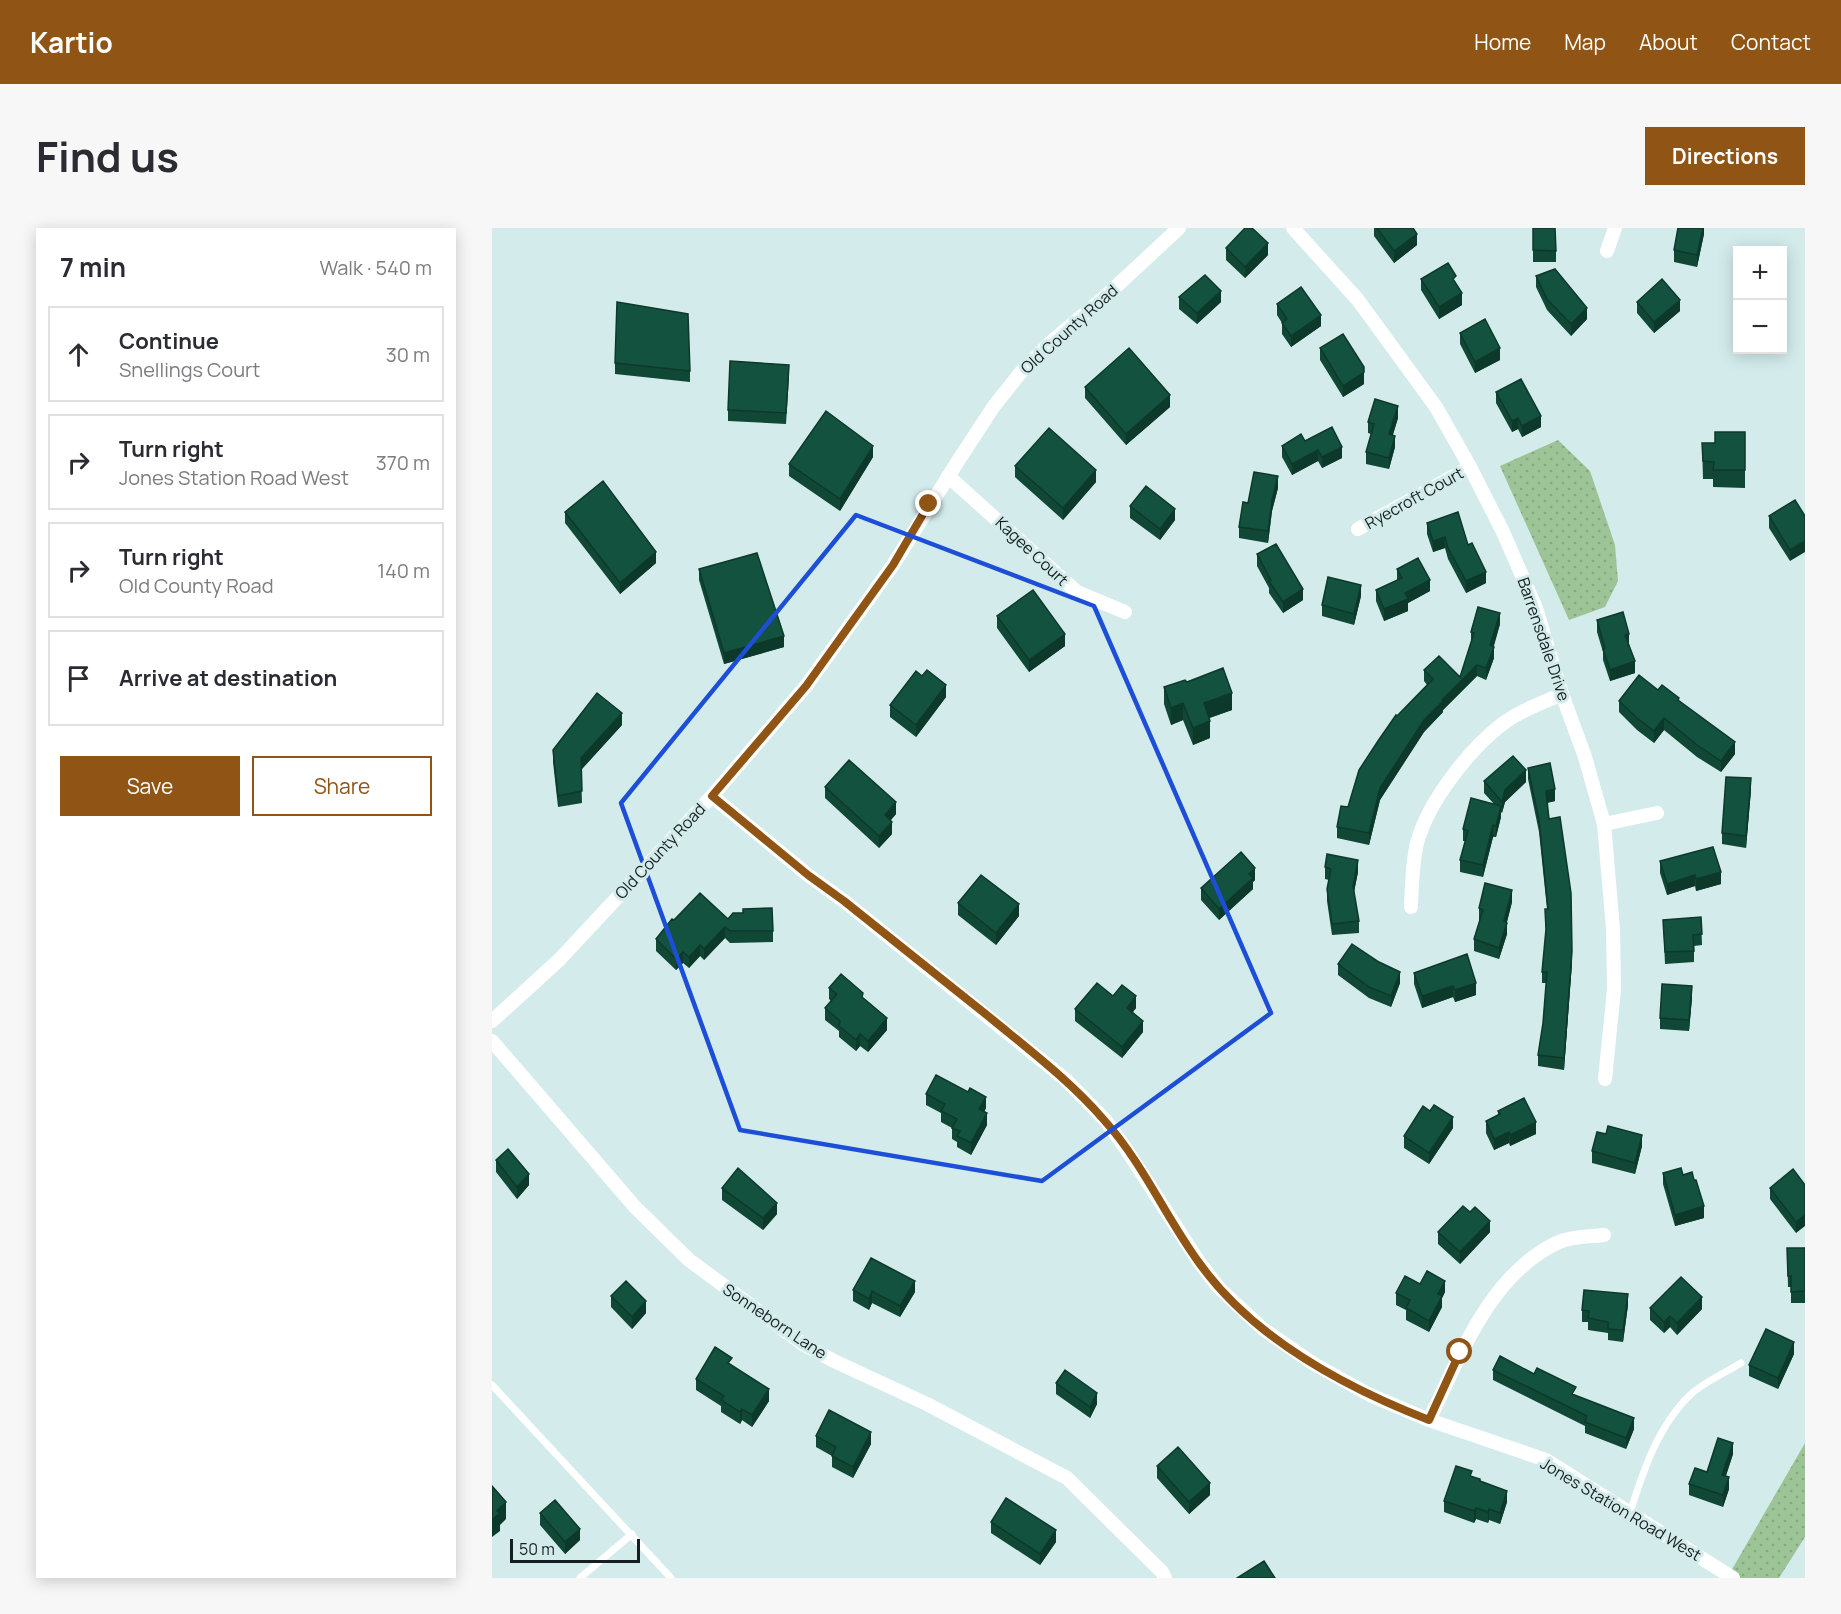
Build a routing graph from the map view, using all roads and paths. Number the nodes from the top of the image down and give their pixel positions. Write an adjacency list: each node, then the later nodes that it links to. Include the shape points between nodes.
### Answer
1 (1179, 228): 6 (street, Old County Road, via 1021,372)
2 (1293, 228): 5 (street, Barrensdale Drive, via 1358,300 1402,358)
3 (1615, 228): 4 (street)
4 (1607, 251)
5 (1470, 466): 7 (street, Ryecroft Court); 9 (street, Barrensdale Drive, via 1536,608)
6 (948, 476): 8 (street, Kagee Court, via 1077,592); 10 (street, Old County Road, via 893,565 806,686)
7 (1358, 529)
8 (1125, 612)
9 (1562, 694): 12 (street, Barrensdale Drive); 13 (street, via 1502,725 1442,790 1418,842)
10 (712, 796): 14 (street, Old County Road, via 559,960); 20 (street, Jones Station Road West, via 1066,1080 1106,1121 1199,1262 1243,1312 1314,1364 1370,1395)
11 (1657, 813): 12 (street)
12 (1604, 824): 16 (street, Barrensdale Drive, via 1614,989)
13 (1411, 907)
14 (492, 1021)
15 (492, 1041): 25 (street, Sonneborn Lane, via 635,1207 688,1260 803,1344 1066,1478)
16 (1605, 1079)
17 (1604, 1235): 20 (street, via 1562,1241 1521,1268 1491,1300 1460,1352)
18 (1741, 1363): 21 (lane, via 1692,1394 1675,1413 1649,1458)
19 (492, 1385): 22 (lane)
20 (1429, 1420): 21 (street, Jones Station Road West, via 1546,1460)
21 (1630, 1513): 26 (street, Jones Station Road West)
22 (632, 1534): 23 (lane); 24 (lane)
23 (580, 1578)
24 (671, 1578)
25 (1165, 1578)
26 (1733, 1578)

